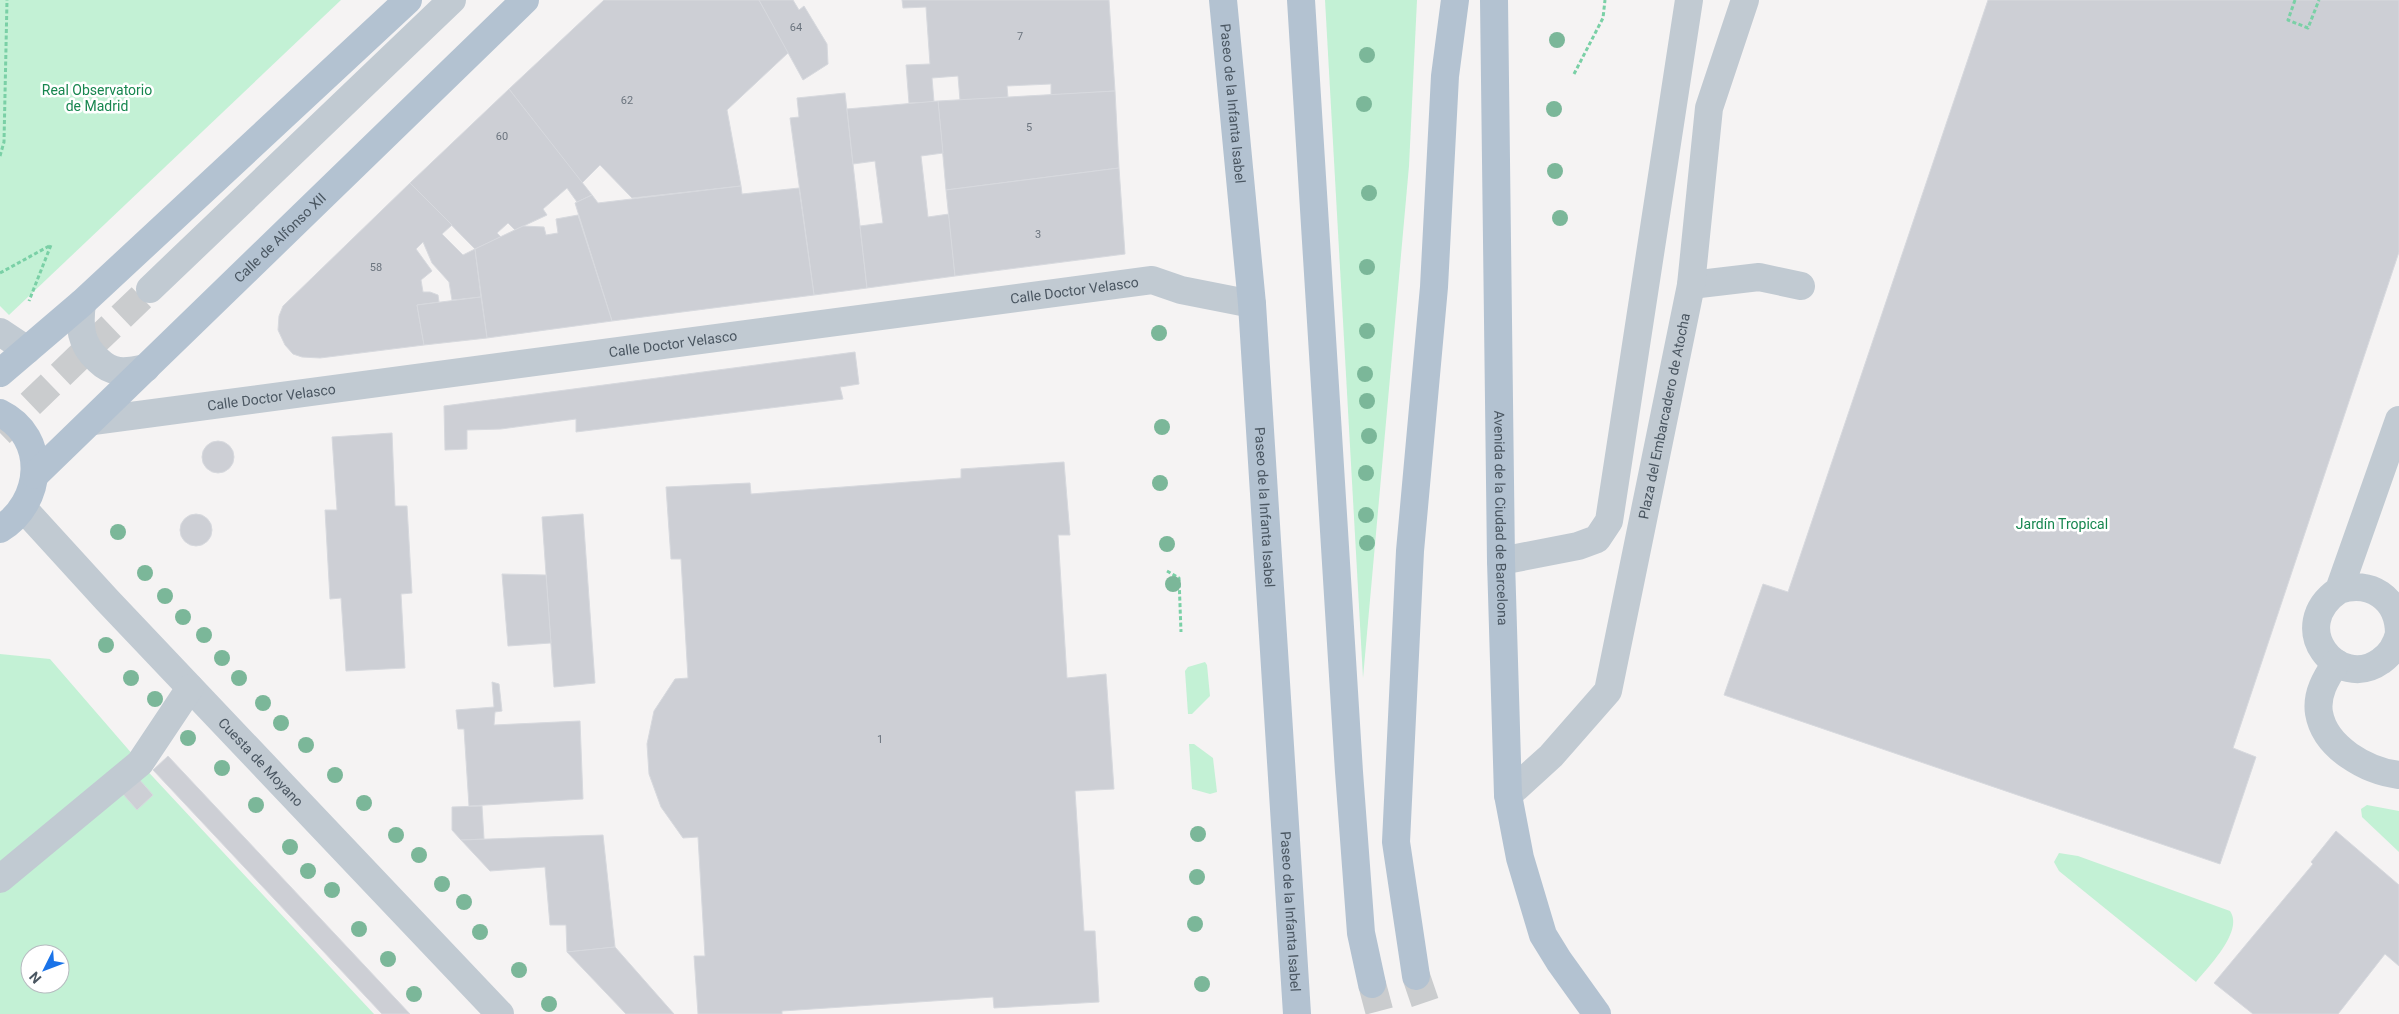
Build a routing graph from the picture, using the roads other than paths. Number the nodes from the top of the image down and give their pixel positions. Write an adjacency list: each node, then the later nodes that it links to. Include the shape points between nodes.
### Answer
1 (408, 0): 13 (main road)
2 (452, 0): 12 (street)
3 (525, 0): 17 (main road, Calle de Alfonso XII)
4 (1223, 0): 14 (main road, Paseo de la Infanta Isabel)
5 (1302, 0): 34 (main road, via 1350,781 1361,933)
6 (1455, 0): 33 (main road, via 1445,76 1434,287 1410,551 1396,842)
7 (1494, 0): 25 (main road, Avenida de la Ciudad de Barcelona)
8 (1689, 0): 25 (street, via 1609,521 1597,539 1578,546)
9 (1745, 0): 10 (street, Plaza del Embarcadero de Atocha, via 1709,108)
10 (1691, 285): 11 (street, via 1759,277); 31 (street, Plaza del Embarcadero de Atocha, via 1608,691 1551,756)
11 (1801, 286)
12 (150, 289)
13 (82, 302): 16 (main road); 17 (street, via 80,331 93,356 104,366 119,372)
14 (1252, 304): 21 (street, Calle Doctor Velasco, via 1181,290 1152,280); 36 (main road, Paseo de la Infanta Isabel)
15 (0, 332): 16 (street)
16 (27, 350): 18 (main road)
17 (146, 368): 21 (main road, Calle de Alfonso XII)
18 (0, 373)
19 (0, 413): 22 (main road, Calle de Alfonso XII, via 15,423 27,439 33,452)
20 (2399, 420): 26 (street)
21 (93, 421): 22 (main road, Calle de Alfonso XII)
22 (36, 475): 23 (main road, Calle de Alfonso XII)
23 (23, 508): 24 (main road, Calle de Alfonso XII); 29 (street, Cuesta de Moyano)
24 (0, 529)
25 (1501, 561): 31 (main road, Avenida de la Ciudad de Barcelona)
26 (2339, 590): 27 (street, via 2363,586); 28 (street, via 2321,606 2316,619 2319,644)
27 (2396, 593): 28 (street, via 2399,632 2387,657 2362,669)
28 (2336, 663): 30 (street, via 2324,682 2320,702 2319,713 2324,725 2335,743 2359,763 2385,774)
29 (190, 688): 32 (street, via 140,764); 35 (street, Cuesta de Moyano)
30 (2399, 775)
31 (1508, 795): 37 (main road, Avenida de la Ciudad de Barcelona, via 1520,858 1544,935)
32 (0, 879)
33 (1416, 976)
34 (1372, 984)
35 (500, 1014)
36 (1297, 1014)
37 (1597, 1014)

